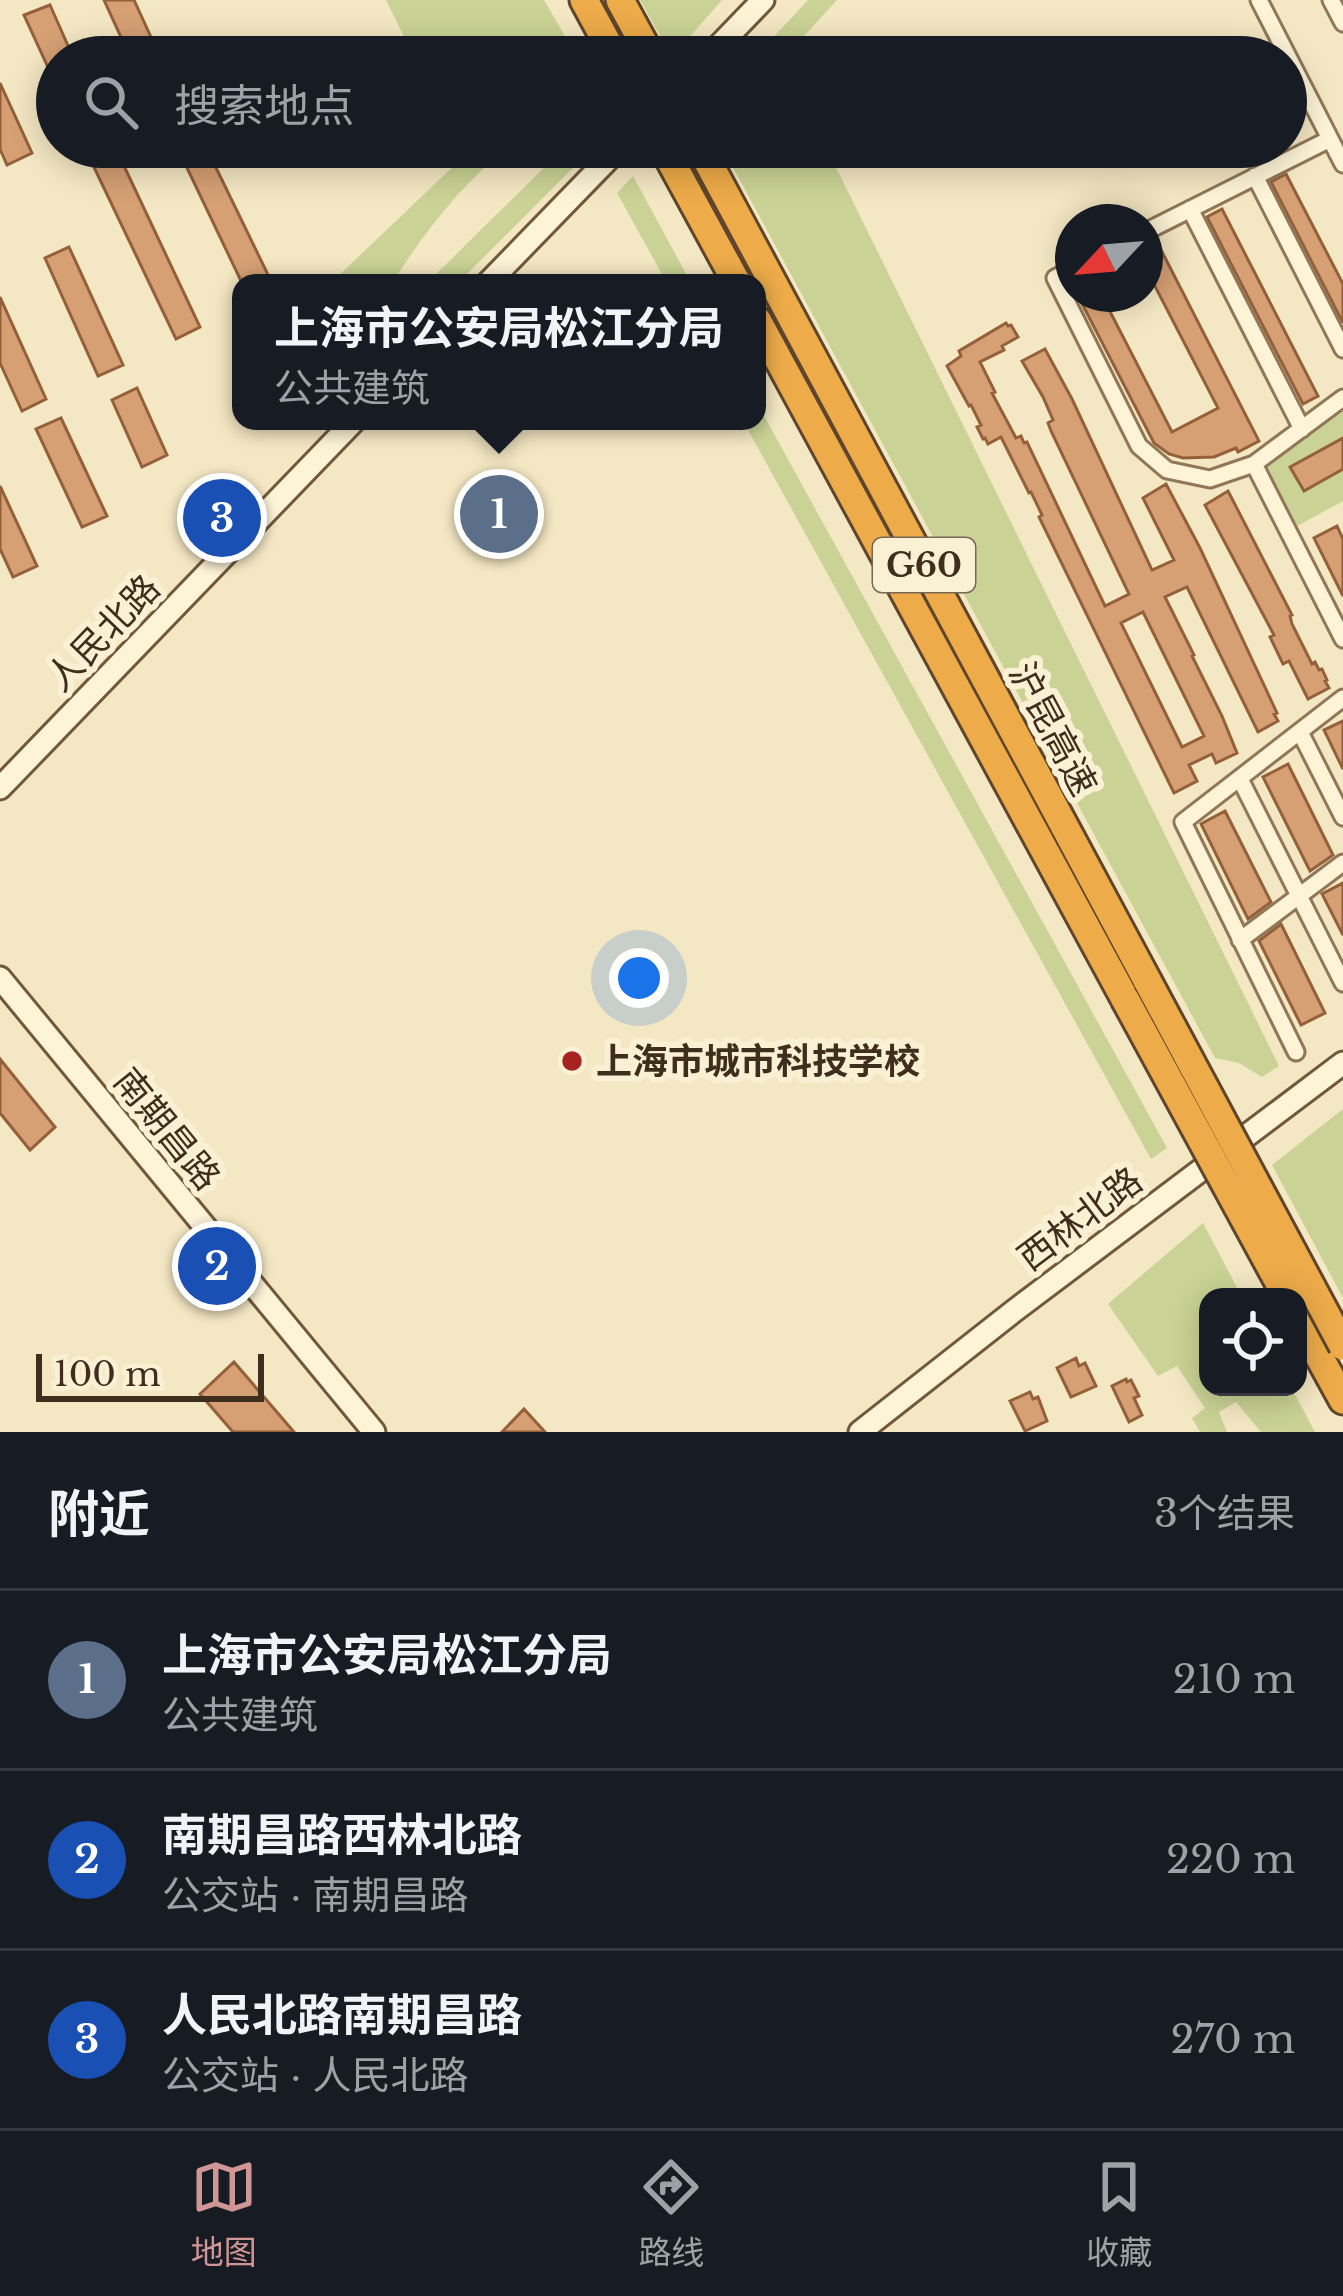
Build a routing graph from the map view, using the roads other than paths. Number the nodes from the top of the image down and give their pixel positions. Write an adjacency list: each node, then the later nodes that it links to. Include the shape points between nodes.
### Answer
1 (584, 0): 7 (highway)
2 (620, 0): 8 (highway)
3 (763, 0): 9 (main road)
4 (1259, 0): 10 (street)
5 (1331, 0): 6 (street)
6 (1343, 23)
7 (604, 36)
8 (639, 36)
9 (728, 36)
10 (1278, 36)
11 (1307, 92): 12 (street)
12 (1338, 152): 13 (street)
13 (1307, 161)
14 (600, 168): 21 (main road)
15 (674, 168): 22 (highway)
16 (711, 168): 23 (highway, 沪昆高速 / G60)
17 (1283, 168): 18 (street)
18 (1255, 176): 19 (street); 27 (street)
19 (1190, 209): 20 (street); 29 (street)
20 (1163, 223)
21 (497, 274)
22 (732, 274)
23 (766, 274)
24 (766, 275): 43 (highway, 沪昆高速 / G60)
25 (1071, 312): 31 (street, via 1139,446 1167,470 1210,479)
26 (766, 336): 43 (highway, 沪昆高速 / G60)
27 (1343, 349)
28 (1343, 398): 29 (street)
29 (1302, 429): 31 (street)
30 (345, 430): 36 (main road, 人民北路)
31 (1254, 464): 32 (street)
32 (1343, 638)
33 (1343, 698): 34 (street)
34 (1300, 732): 35 (street); 37 (street)
35 (1240, 779): 39 (street); 40 (street, via 1184,822)
36 (0, 788)
37 (1343, 817)
38 (1343, 863): 39 (street)
39 (1299, 896): 40 (street); 42 (street)
40 (1240, 940): 44 (street)
41 (0, 978): 50 (main road, 南期昌路)
42 (1343, 983)
43 (1136, 990): 46 (highway, 沪昆高速 / G60, bridge); 48 (highway, 沪昆高速 / G60, bridge)
44 (1296, 1052)
45 (1343, 1063): 51 (main road, 西林北路)
46 (1283, 1288)
47 (1307, 1334): 49 (highway)
48 (1343, 1346)
49 (1342, 1398)
50 (374, 1432)
51 (860, 1432)

